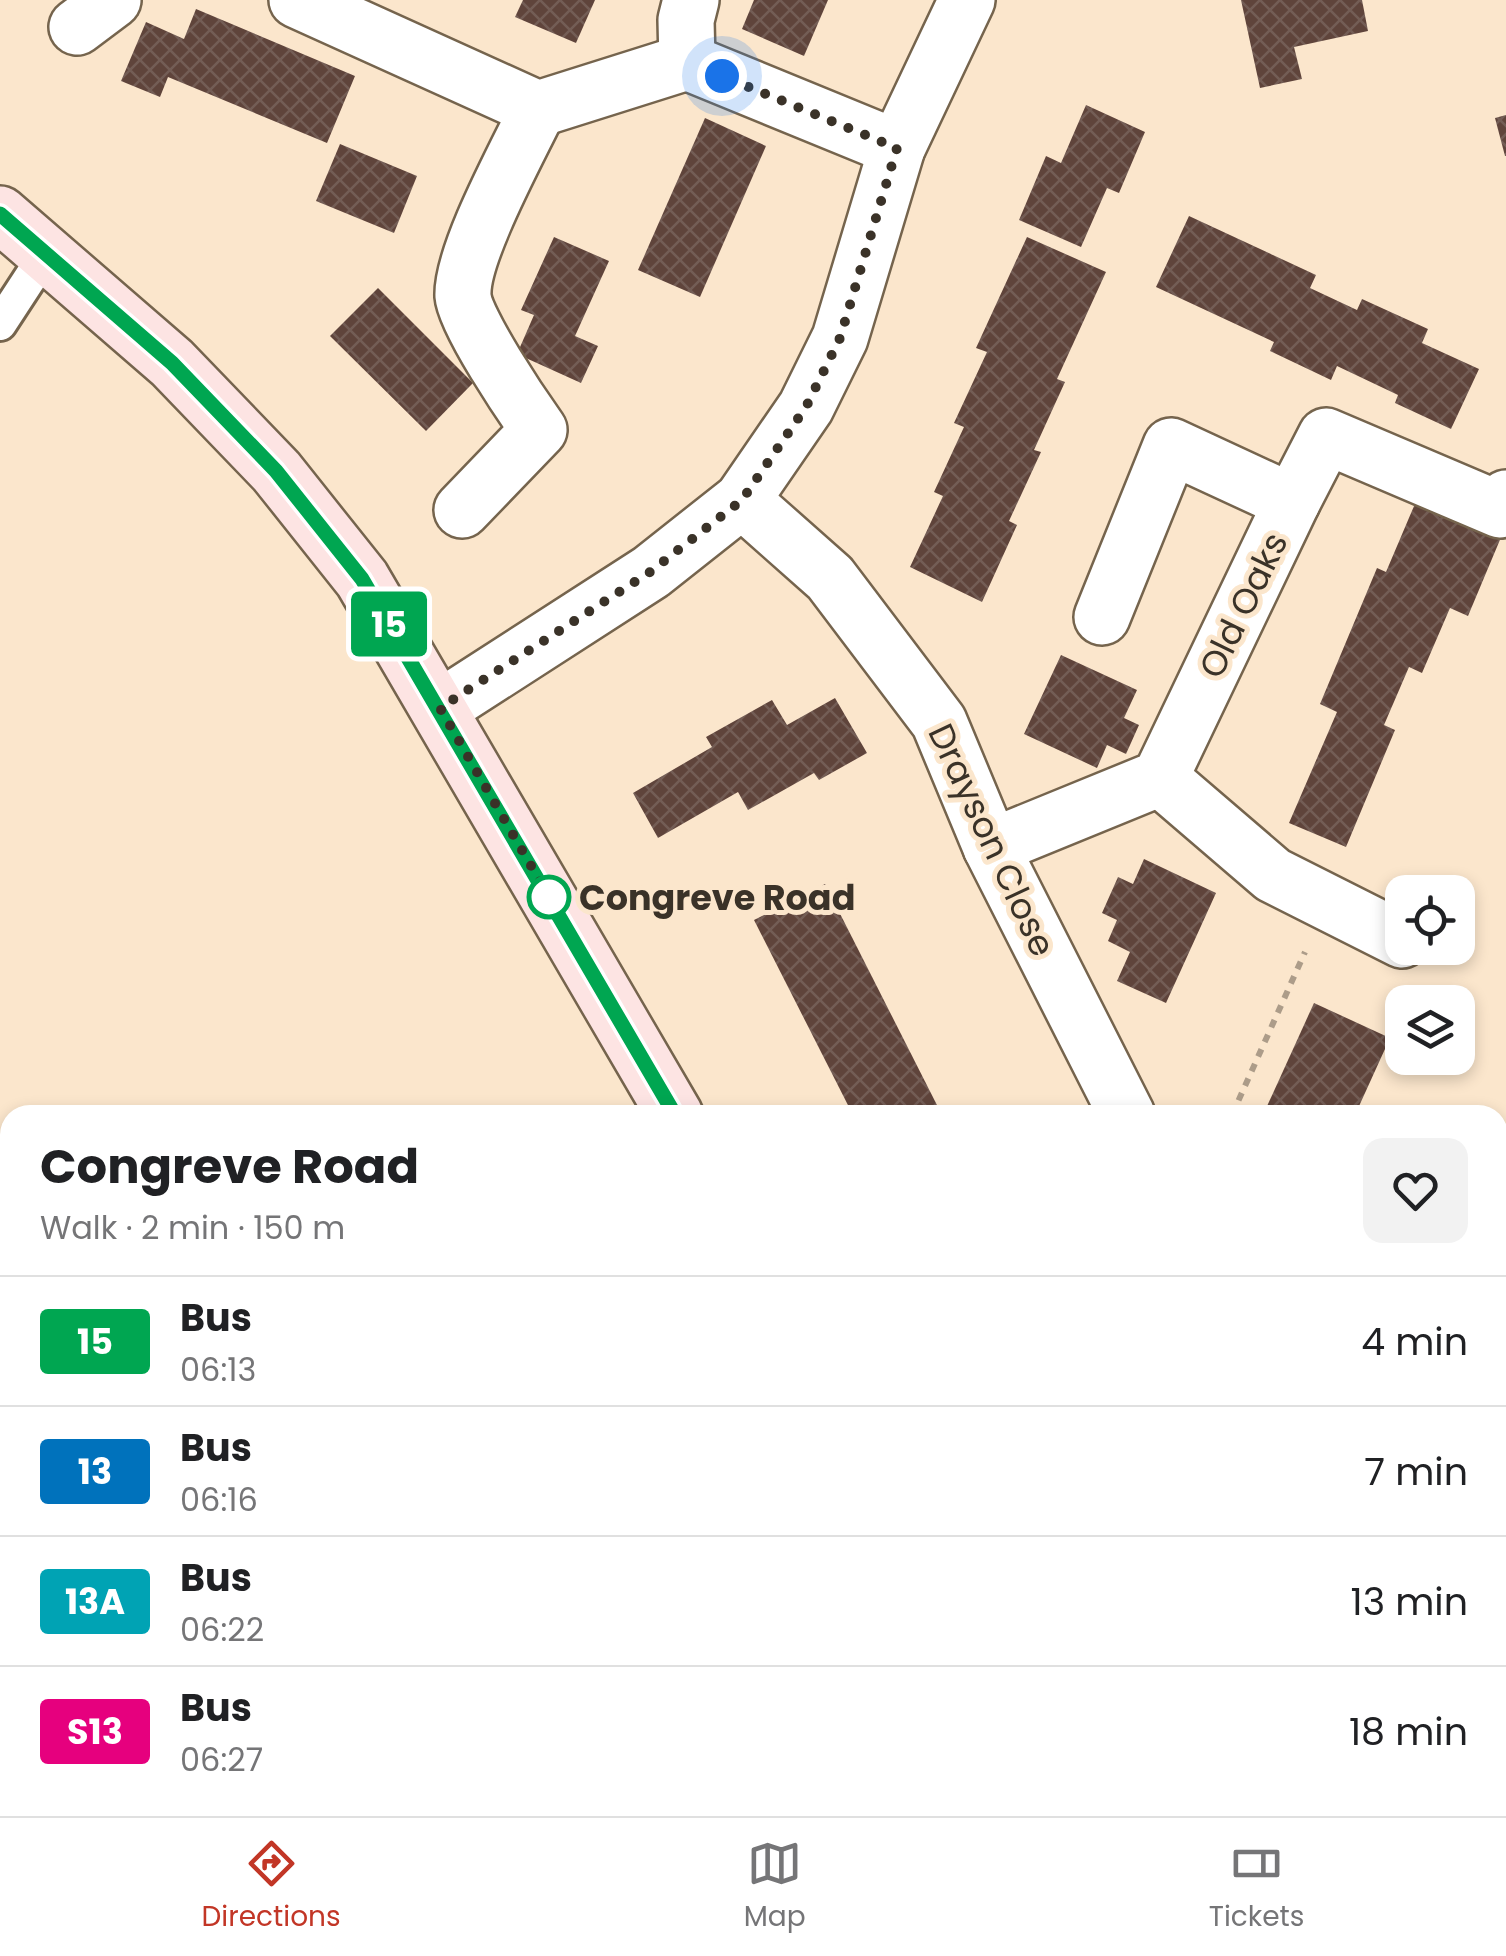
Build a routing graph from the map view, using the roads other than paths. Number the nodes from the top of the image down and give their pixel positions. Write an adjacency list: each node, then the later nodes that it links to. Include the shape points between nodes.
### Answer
1 (296, 0): 5 (street)
2 (690, 0): 4 (street)
3 (966, 0): 6 (street)
4 (687, 62): 5 (street); 6 (street)
5 (538, 109): 13 (street, via 467,264 463,299 506,384 539,430)
6 (897, 148): 11 (street, via 840,338 806,407)
7 (0, 214): 8 (street)
8 (47, 252): 9 (lane); 15 (street, via 172,363 276,471 362,579)
9 (0, 324)
10 (1506, 498): 12 (street, via 1500,510 1326,436)
11 (742, 500): 15 (street, via 650,572); 17 (street, Drayson Close, via 830,578 939,722)
12 (1292, 502): 14 (street, Old Oaks, via 1171,446); 16 (street, Old Oaks)
13 (462, 510)
14 (1102, 617)
15 (440, 708): 19 (street)
16 (1160, 778): 17 (street); 18 (street, via 1274,876)
17 (991, 847): 20 (street, Drayson Close)
18 (1385, 932)
19 (669, 1105)
20 (1122, 1105)

